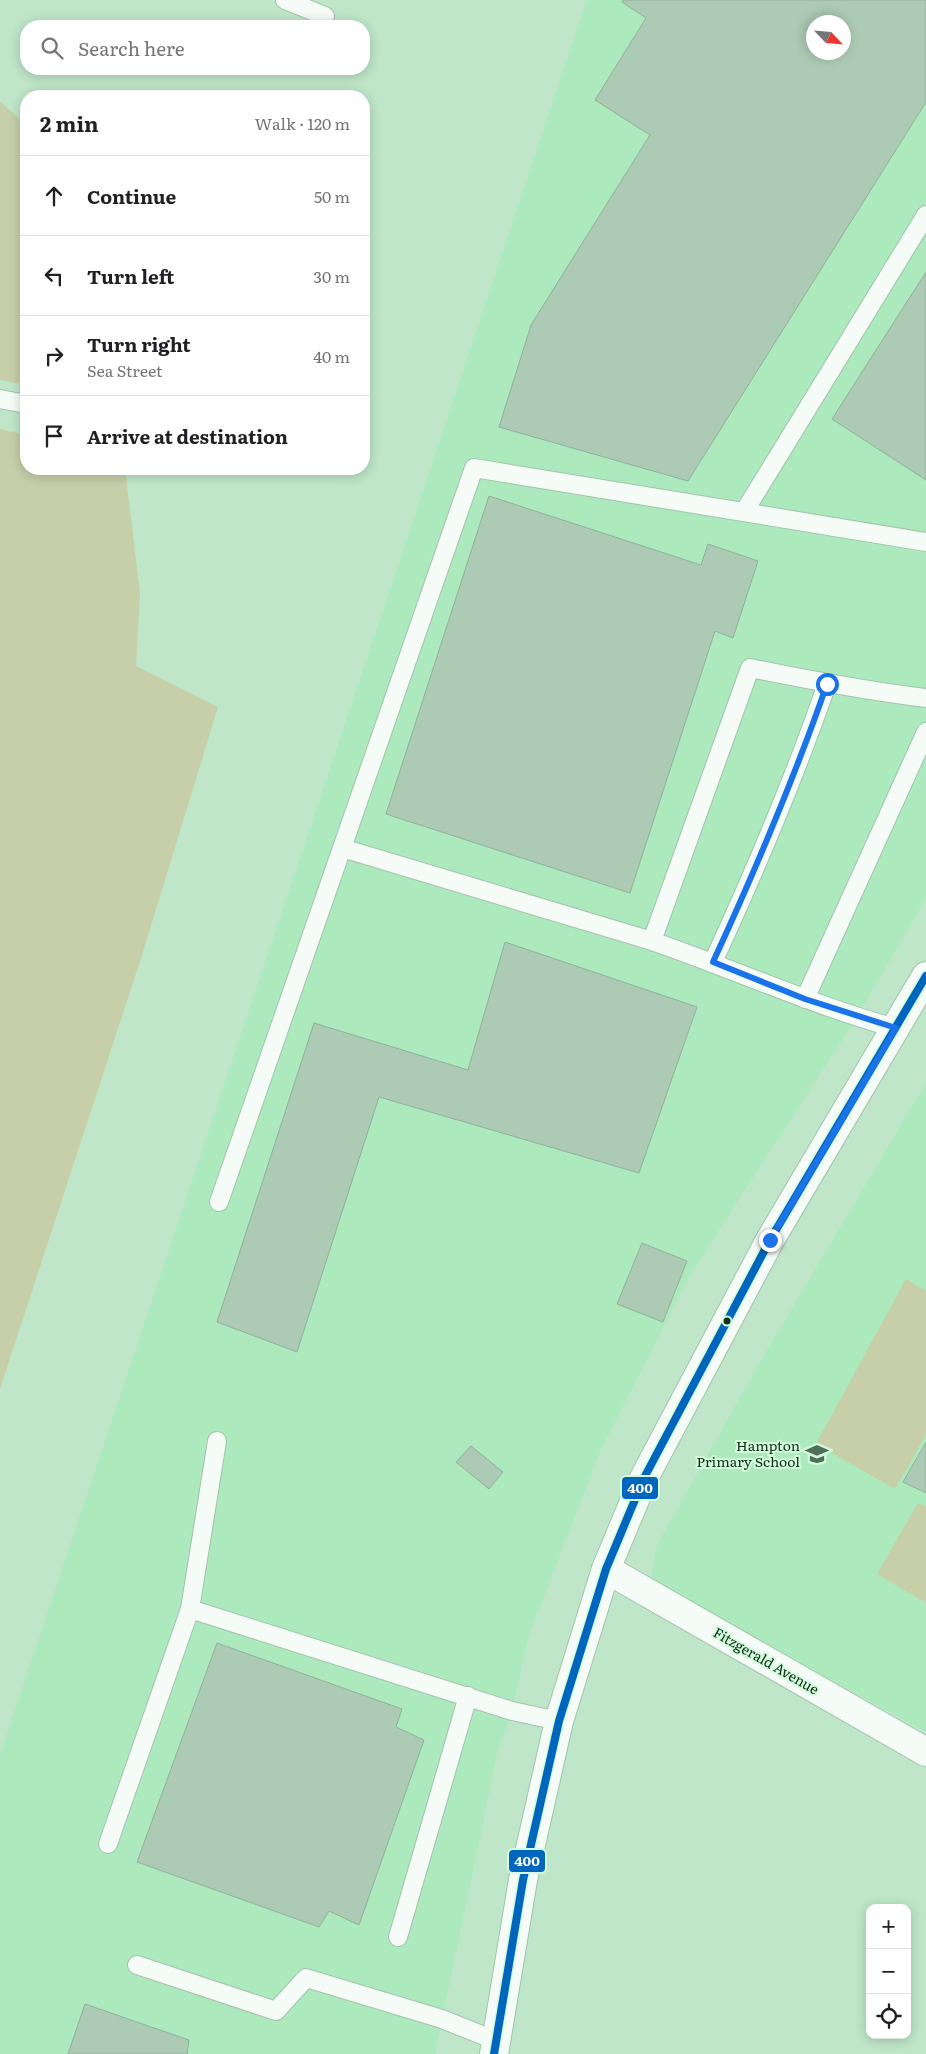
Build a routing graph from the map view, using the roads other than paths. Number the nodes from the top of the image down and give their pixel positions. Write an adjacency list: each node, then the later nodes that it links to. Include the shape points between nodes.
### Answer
1 (285, 0): 2 (lane)
2 (326, 16)
3 (926, 215): 6 (lane)
4 (0, 399): 5 (lane)
5 (20, 403)
6 (744, 512): 7 (lane); 11 (lane, via 474,468)
7 (926, 542)
8 (827, 684): 9 (lane); 12 (lane, via 750,668); 13 (lane, via 756,868)
9 (926, 698)
10 (926, 732): 15 (lane)
11 (342, 848): 12 (lane); 17 (lane)
12 (652, 941): 13 (lane)
13 (713, 962): 15 (lane)
14 (926, 976): 16 (main road)
15 (805, 999): 16 (lane)
16 (896, 1028): 19 (main road, via 770,1240 644,1478)
17 (219, 1202)
18 (217, 1442): 20 (lane)
19 (606, 1569): 22 (main road); 23 (main road, Fitzgerald Avenue)
20 (190, 1609): 21 (lane); 24 (lane)
21 (468, 1696): 22 (lane, via 512,1711); 25 (lane)
22 (559, 1721): 27 (main road, via 524,1880)
23 (926, 1752)
24 (108, 1844)
25 (398, 1937)
26 (137, 1965): 27 (lane, via 276,2011 306,1978 442,2019)
27 (496, 2048)

